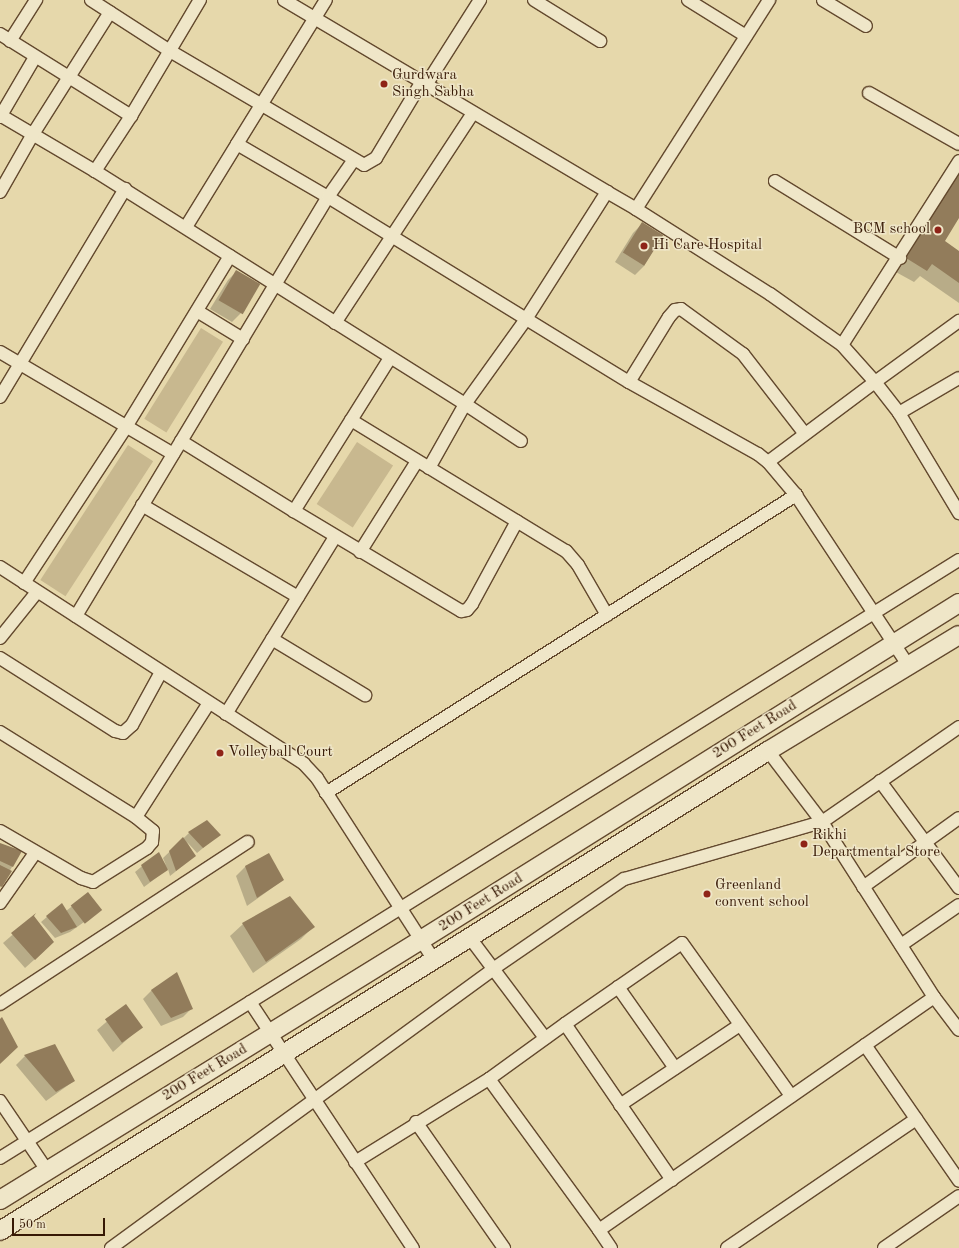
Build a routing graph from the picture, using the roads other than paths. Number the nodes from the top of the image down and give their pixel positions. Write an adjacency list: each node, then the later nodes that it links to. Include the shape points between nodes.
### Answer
1 (36, 0): 15 (street)
2 (91, 0): 11 (street)
3 (200, 0): 17 (street)
4 (284, 0): 12 (street)
5 (326, 0): 12 (street)
6 (480, 0): 20 (street)
7 (534, 0): 16 (street)
8 (688, 0): 14 (street)
9 (768, 0): 14 (street)
10 (823, 0): 13 (street)
11 (110, 12): 17 (street); 19 (street)
12 (314, 20): 20 (street); 22 (street)
13 (866, 26)
14 (746, 36): 37 (street)
15 (5, 38): 18 (street)
16 (600, 41)
17 (170, 51): 22 (street); 25 (street)
18 (35, 57): 19 (street); 24 (street)
19 (69, 78): 25 (street); 26 (street)
20 (423, 84): 23 (street); 29 (street, via 376,158 364,165)
21 (869, 93): 28 (street)
22 (261, 106): 27 (street); 29 (street)
23 (473, 113): 35 (street); 39 (street)
24 (0, 116): 26 (street)
25 (131, 116): 31 (street)
26 (33, 134): 31 (street); 34 (street)
27 (237, 144): 36 (street); 38 (street)
28 (959, 144)
29 (353, 160): 36 (street)
30 (959, 161): 41 (street)
31 (95, 171): 33 (street)
32 (775, 182): 41 (street)
33 (125, 190): 38 (street); 51 (street)
34 (0, 192)
35 (607, 192): 37 (street); 44 (street)
36 (328, 197): 39 (street); 42 (street)
37 (636, 209): 48 (street, via 770,294)
38 (186, 227): 40 (street)
39 (392, 236): 44 (street); 46 (street)
40 (230, 256): 42 (street); 43 (street)
41 (900, 258): 48 (street)
42 (276, 285): 46 (street); 47 (street)
43 (197, 311): 47 (street); 59 (street)
44 (526, 319): 53 (street); 56 (street)
45 (959, 321): 54 (street)
46 (335, 323): 50 (street)
47 (243, 339): 61 (street)
48 (842, 345): 54 (street)
49 (0, 352): 51 (street)
50 (390, 358): 56 (street); 58 (street)
51 (20, 364): 55 (street); 59 (street)
52 (959, 378): 57 (street)
53 (629, 382): 60 (street, via 669,317 675,310 681,309 744,354); 65 (street)
54 (875, 382): 57 (street); 60 (street)
55 (0, 397)
56 (465, 404): 62 (street); 66 (street)
57 (899, 413): 70 (street)
58 (351, 420): 64 (street); 69 (street)
59 (126, 427): 63 (street); 76 (street)
60 (805, 434): 65 (street)
61 (182, 440): 63 (street); 69 (street)
62 (521, 441)
63 (173, 454): 68 (street)
64 (417, 461): 66 (street); 73 (street)
65 (768, 462): 67 (street)
66 (429, 468): 71 (street)
67 (796, 495): 80 (street); 81 (street)
68 (142, 505): 78 (street); 82 (street)
69 (294, 511): 72 (street)
70 (959, 513)
71 (517, 521): 73 (street, via 467,610 453,609); 81 (street, via 573,558)
72 (335, 537): 73 (street); 78 (street)
73 (360, 552)
74 (959, 560): 80 (street)
75 (0, 567): 76 (street)
76 (24, 583): 77 (street)
77 (37, 592): 82 (street); 84 (street)
78 (298, 596): 85 (street)
79 (959, 602): 86 (street, 200 Feet Road)
80 (873, 612): 86 (street); 109 (street)
81 (607, 615): 97 (street)
82 (76, 616): 89 (street)
83 (959, 635): 88 (street)
84 (0, 638)
85 (272, 639): 90 (street); 92 (street)
86 (894, 642): 88 (street); 111 (street, 200 Feet Road)
87 (0, 658): 89 (street, via 115,731 123,733 132,725)
88 (908, 665): 95 (street)
89 (161, 672): 91 (street)
90 (365, 695)
91 (208, 703): 92 (street); 98 (street)
92 (226, 714): 97 (street, via 304,764)
93 (959, 727): 96 (street)
94 (0, 732): 98 (street)
95 (768, 751): 100 (street); 110 (street)
96 (880, 782): 100 (street); 102 (street)
97 (326, 792): 109 (street)
98 (136, 817): 104 (street, via 153,831 152,842 99,880 93,882 81,878)
99 (959, 818): 102 (street)
100 (822, 822): 105 (street); 114 (street, via 624,879)
101 (0, 831): 104 (street)
102 (926, 841): 105 (street); 106 (street)
103 (248, 842): 118 (street)
104 (35, 853): 107 (street)
105 (863, 887): 112 (street)
106 (959, 888)
107 (0, 903)
108 (959, 906): 112 (street)
109 (400, 908): 111 (street); 117 (street)
110 (470, 938): 113 (street); 114 (street)
111 (421, 940): 113 (street); 122 (street, 200 Feet Road)
112 (901, 946): 116 (street)
113 (434, 960): 125 (street)
114 (493, 969): 123 (street); 129 (street)
115 (618, 987): 119 (street); 120 (street, via 682,943); 126 (street)
116 (934, 997): 121 (street); 124 (street)
117 (250, 1002): 122 (street); 134 (street)
118 (0, 1004)
119 (565, 1024): 123 (street); 131 (street)
120 (740, 1025): 126 (street); 128 (street)
121 (959, 1030)
122 (269, 1033): 125 (street); 137 (street, 200 Feet Road)
123 (545, 1038): 127 (street)
124 (865, 1045): 128 (street); 132 (street)
125 (283, 1056): 129 (street); 143 (street)
126 (675, 1068): 131 (street)
127 (489, 1079): 133 (street); 142 (street)
128 (791, 1096): 138 (street)
129 (314, 1099): 136 (street); 145 (street)
130 (0, 1101): 134 (street)
131 (620, 1106): 138 (street)
132 (916, 1119): 139 (street); 149 (street)
133 (416, 1122): 136 (street); 147 (street)
134 (27, 1141): 135 (street); 137 (street)
135 (0, 1158)
136 (355, 1162): 146 (street)
137 (46, 1169): 141 (street, 200 Feet Road)
138 (672, 1180): 142 (street)
139 (959, 1181)
140 (959, 1196): 144 (street)
141 (0, 1200)
142 (599, 1230): 148 (street)
143 (0, 1231)
144 (892, 1246)
145 (110, 1248)
146 (413, 1248)
147 (504, 1248)
148 (612, 1248)
149 (727, 1248)

